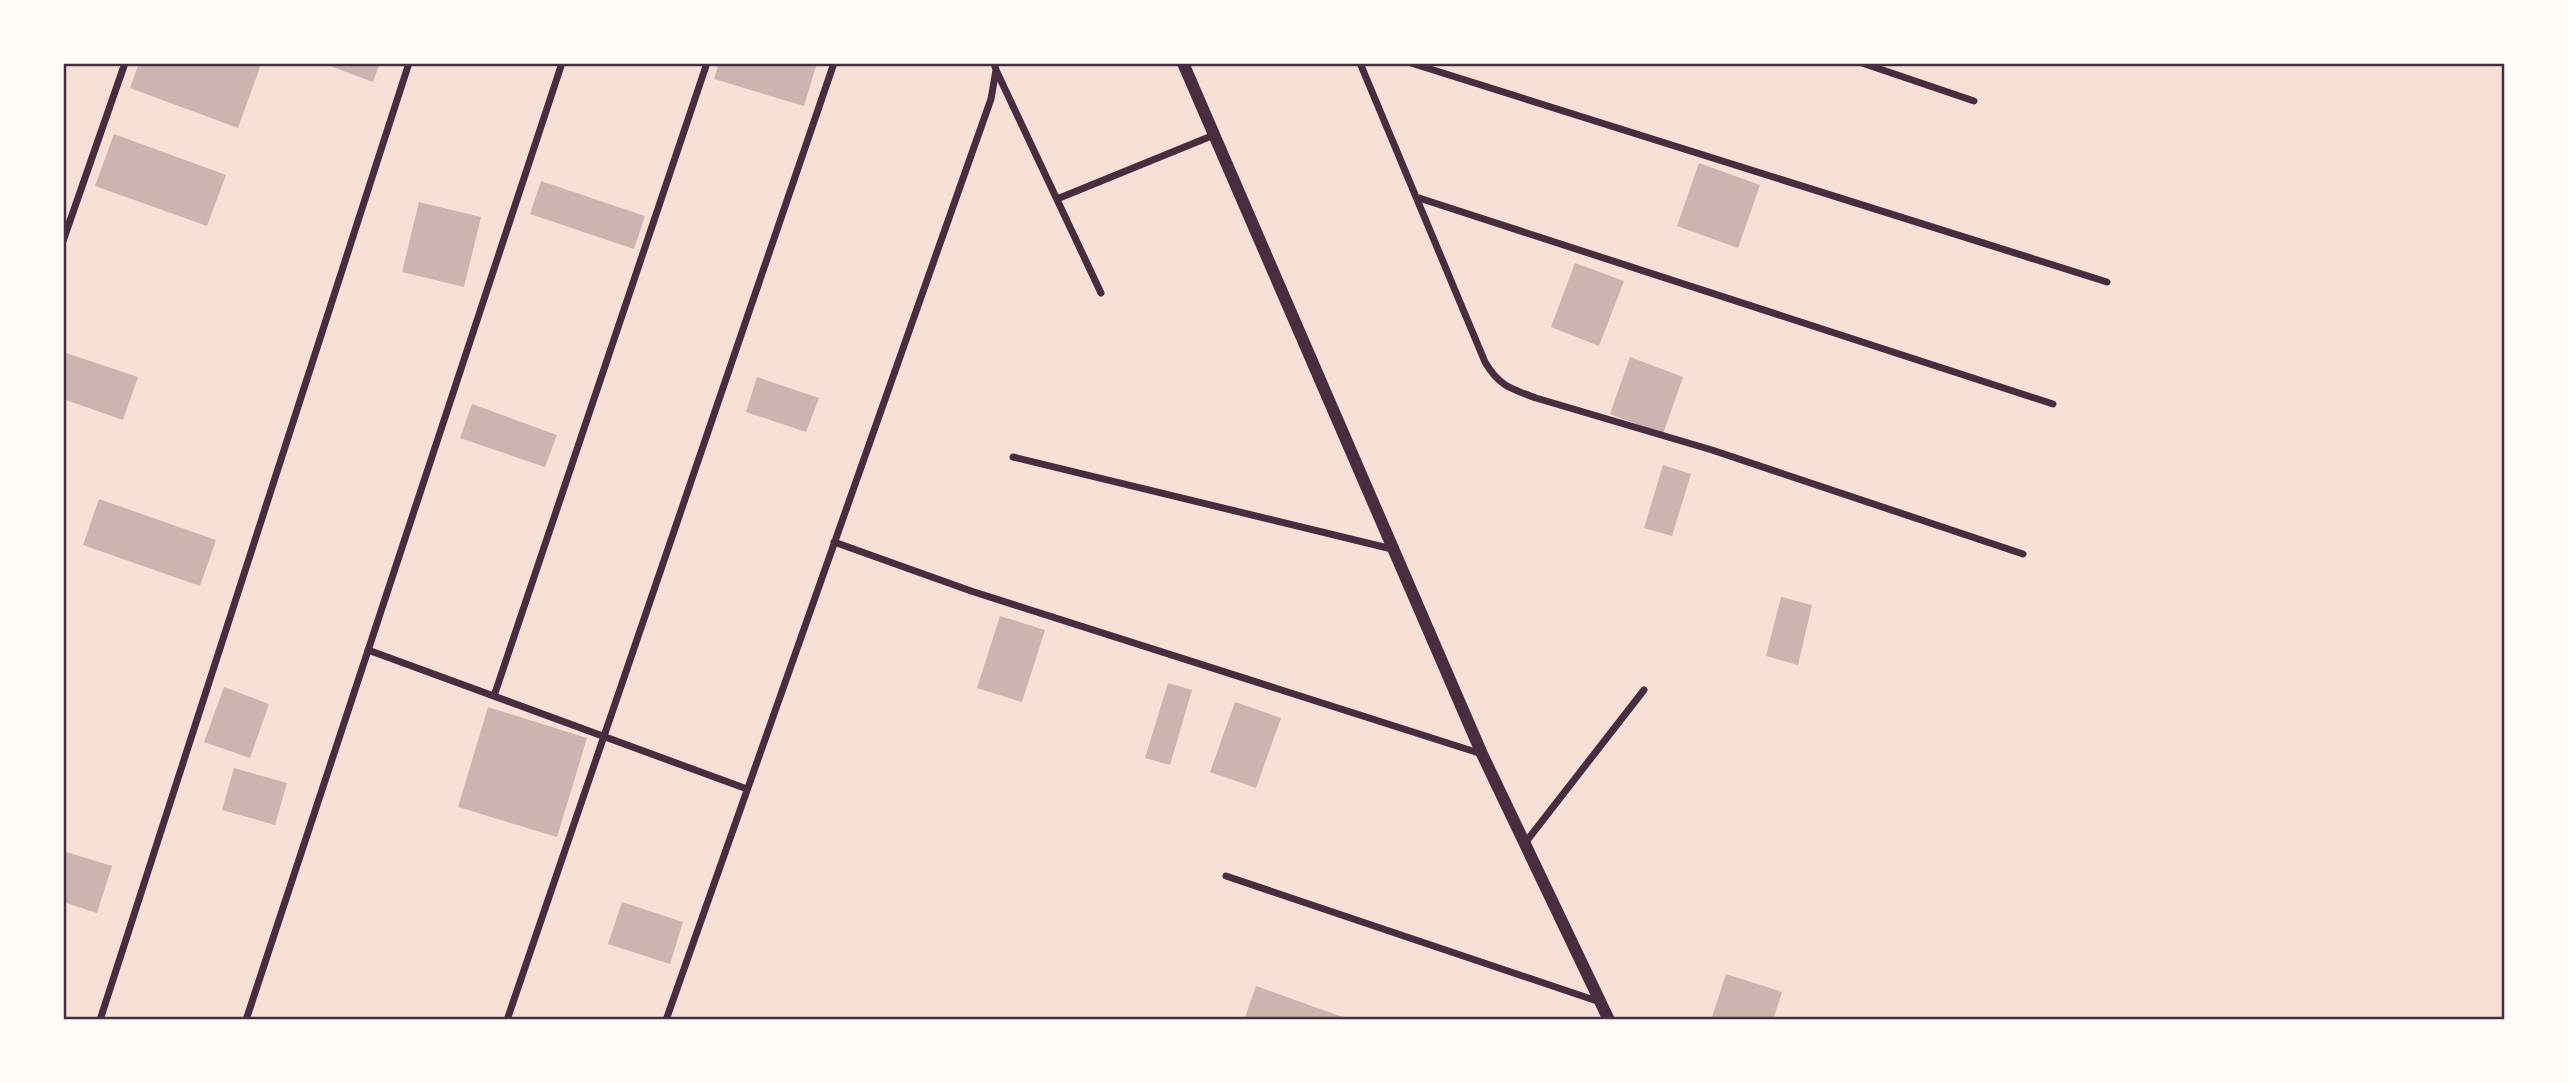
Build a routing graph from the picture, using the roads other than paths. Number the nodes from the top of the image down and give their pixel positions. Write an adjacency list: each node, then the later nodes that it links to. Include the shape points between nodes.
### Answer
1 (125, 63): 15 (street)
2 (409, 63): 32 (street)
3 (562, 63): 23 (street)
4 (707, 63): 25 (street)
5 (834, 63): 26 (street)
6 (1183, 63): 12 (street)
7 (1360, 63): 13 (street)
8 (1411, 63): 16 (street)
9 (1862, 63): 11 (street)
10 (995, 67): 14 (street); 20 (street, via 991,99)
11 (1974, 101)
12 (1214, 135): 14 (street); 21 (street)
13 (1416, 197): 18 (street); 22 (street, via 1485,362 1494,377 1513,389)
14 (1057, 199): 17 (street)
15 (63, 242)
16 (2107, 282)
17 (1101, 293)
18 (2053, 404)
19 (1013, 457): 21 (street)
20 (834, 542): 27 (street, via 971,591); 28 (street)
21 (1393, 549): 27 (street)
22 (2023, 554)
23 (368, 650): 25 (street); 33 (street)
24 (1644, 690): 29 (street)
25 (494, 696): 26 (street)
26 (605, 735): 28 (street); 34 (street)
27 (1482, 754): 29 (street)
28 (747, 789): 35 (street)
29 (1524, 844): 31 (street)
30 (1226, 876): 31 (street)
31 (1601, 1002): 36 (street)
32 (100, 1020)
33 (246, 1020)
34 (507, 1020)
35 (666, 1020)
36 (1609, 1020)

